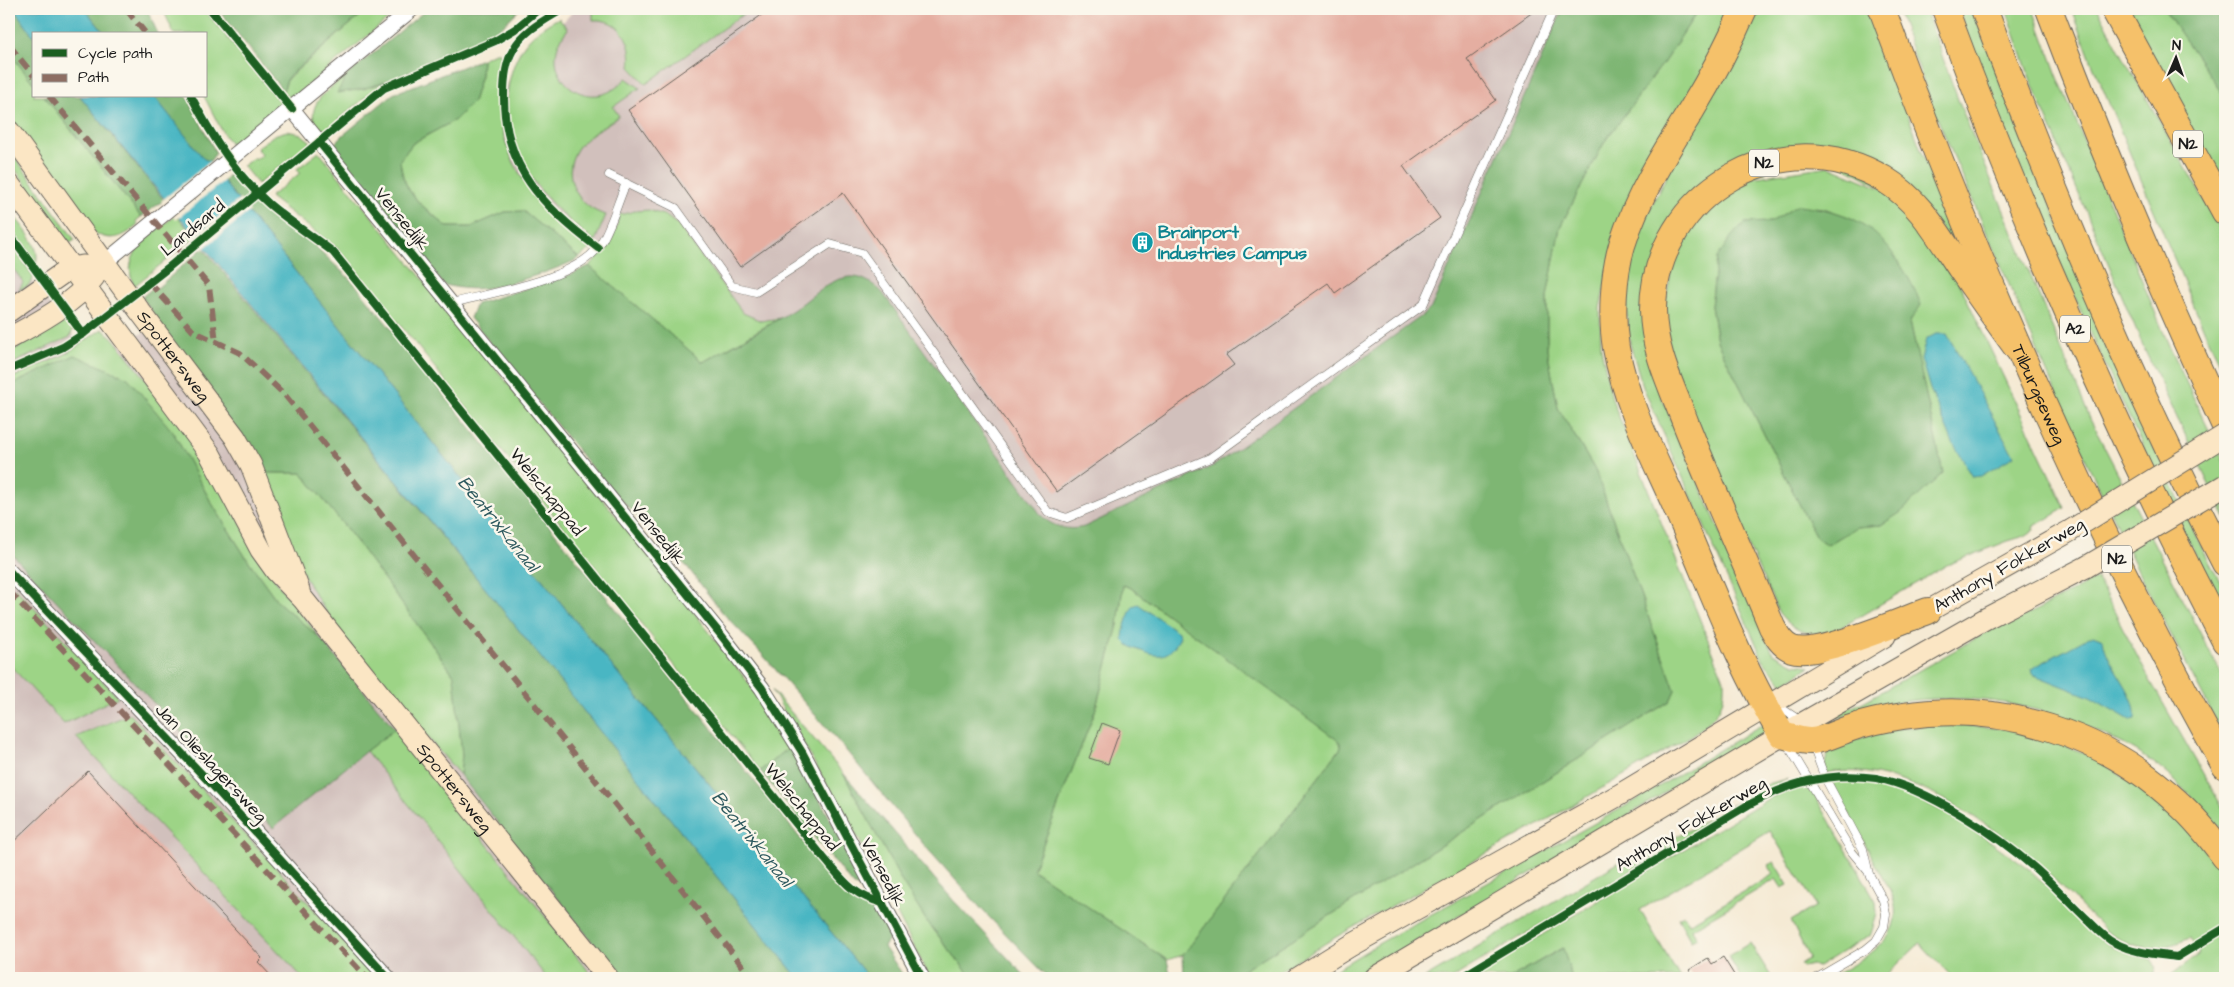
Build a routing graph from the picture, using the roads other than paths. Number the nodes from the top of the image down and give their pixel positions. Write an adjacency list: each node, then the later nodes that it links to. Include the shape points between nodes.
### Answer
1 (412, 9): 9 (street, Landsard)
2 (1554, 9): 12 (lane, via 1423,305 1210,458 1067,518 1048,512 862,253 830,244 756,292 732,286 676,208)
3 (1744, 9): 30 (highway, via 1716,68 1655,170 1633,215 1621,248 1616,278 1615,332 1621,371 1652,453 1733,643)
4 (1882, 9): 21 (highway, Tilburgseweg / N2, via 1923,120)
5 (1945, 9): 29 (highway, A2, via 1978,98 2095,376)
6 (1984, 9): 25 (highway, A2, via 2128,364)
7 (2049, 9): 22 (highway, via 2127,204)
8 (2114, 9): 14 (highway, N2)
9 (292, 109): 15 (street, Landsard); 18 (street, Vensedijk)
10 (9, 132): 15 (main road, Spottersweg)
11 (609, 175): 12 (lane)
12 (626, 183): 18 (lane, via 607,233 586,260 536,281)
13 (9, 184): 16 (main road, Spottersweg)
14 (2225, 212)
15 (104, 263): 16 (main road); 17 (main road); 27 (main road, Spottersweg, via 235,436 254,471)
16 (70, 268): 17 (main road, Spottersweg); 19 (main road)
17 (85, 289): 20 (main road); 27 (main road, Spottersweg, via 191,426 268,560)
18 (452, 303): 37 (street, Vensedijk, via 762,688 802,752)
19 (9, 311)
20 (9, 338)
21 (2017, 348): 28 (highway, N2, via 1924,214 1884,180 1836,160 1782,159 1753,166 1729,177 1686,215 1662,259 1653,309 1659,352 1695,445 1772,627 1781,641 1795,650 1818,649); 32 (highway, Tilburgseweg / N2, via 2128,583)
22 (2225, 426)
23 (2225, 436): 28 (main road, Anthony Fokkerweg, bridge, via 2070,531)
24 (2225, 485): 31 (main road, Anthony Fokkerweg, bridge, via 2086,567 1986,619)
25 (2225, 563)
26 (9, 571): 35 (street, Jan Olieslagersweg)
27 (303, 599): 36 (main road, Spottersweg)
28 (1928, 611): 30 (main road, Anthony Fokkerweg)
29 (2225, 641)
30 (1765, 707): 31 (highway); 38 (main road, Anthony Fokkerweg, via 1620,795)
31 (1802, 733): 33 (highway, via 1927,714 1967,713 1998,716 2050,728 2094,745 2134,767 2180,804); 34 (lane, via 1863,849); 34 (lane, via 1852,852); 39 (main road, Anthony Fokkerweg)
32 (2225, 766)
33 (2225, 857)
34 (1870, 874): 40 (lane, via 1883,900 1884,927 1876,941 1865,950)
35 (388, 978)
36 (608, 978)
37 (922, 978)
38 (1298, 978)
39 (1374, 978)
40 (1817, 978)

